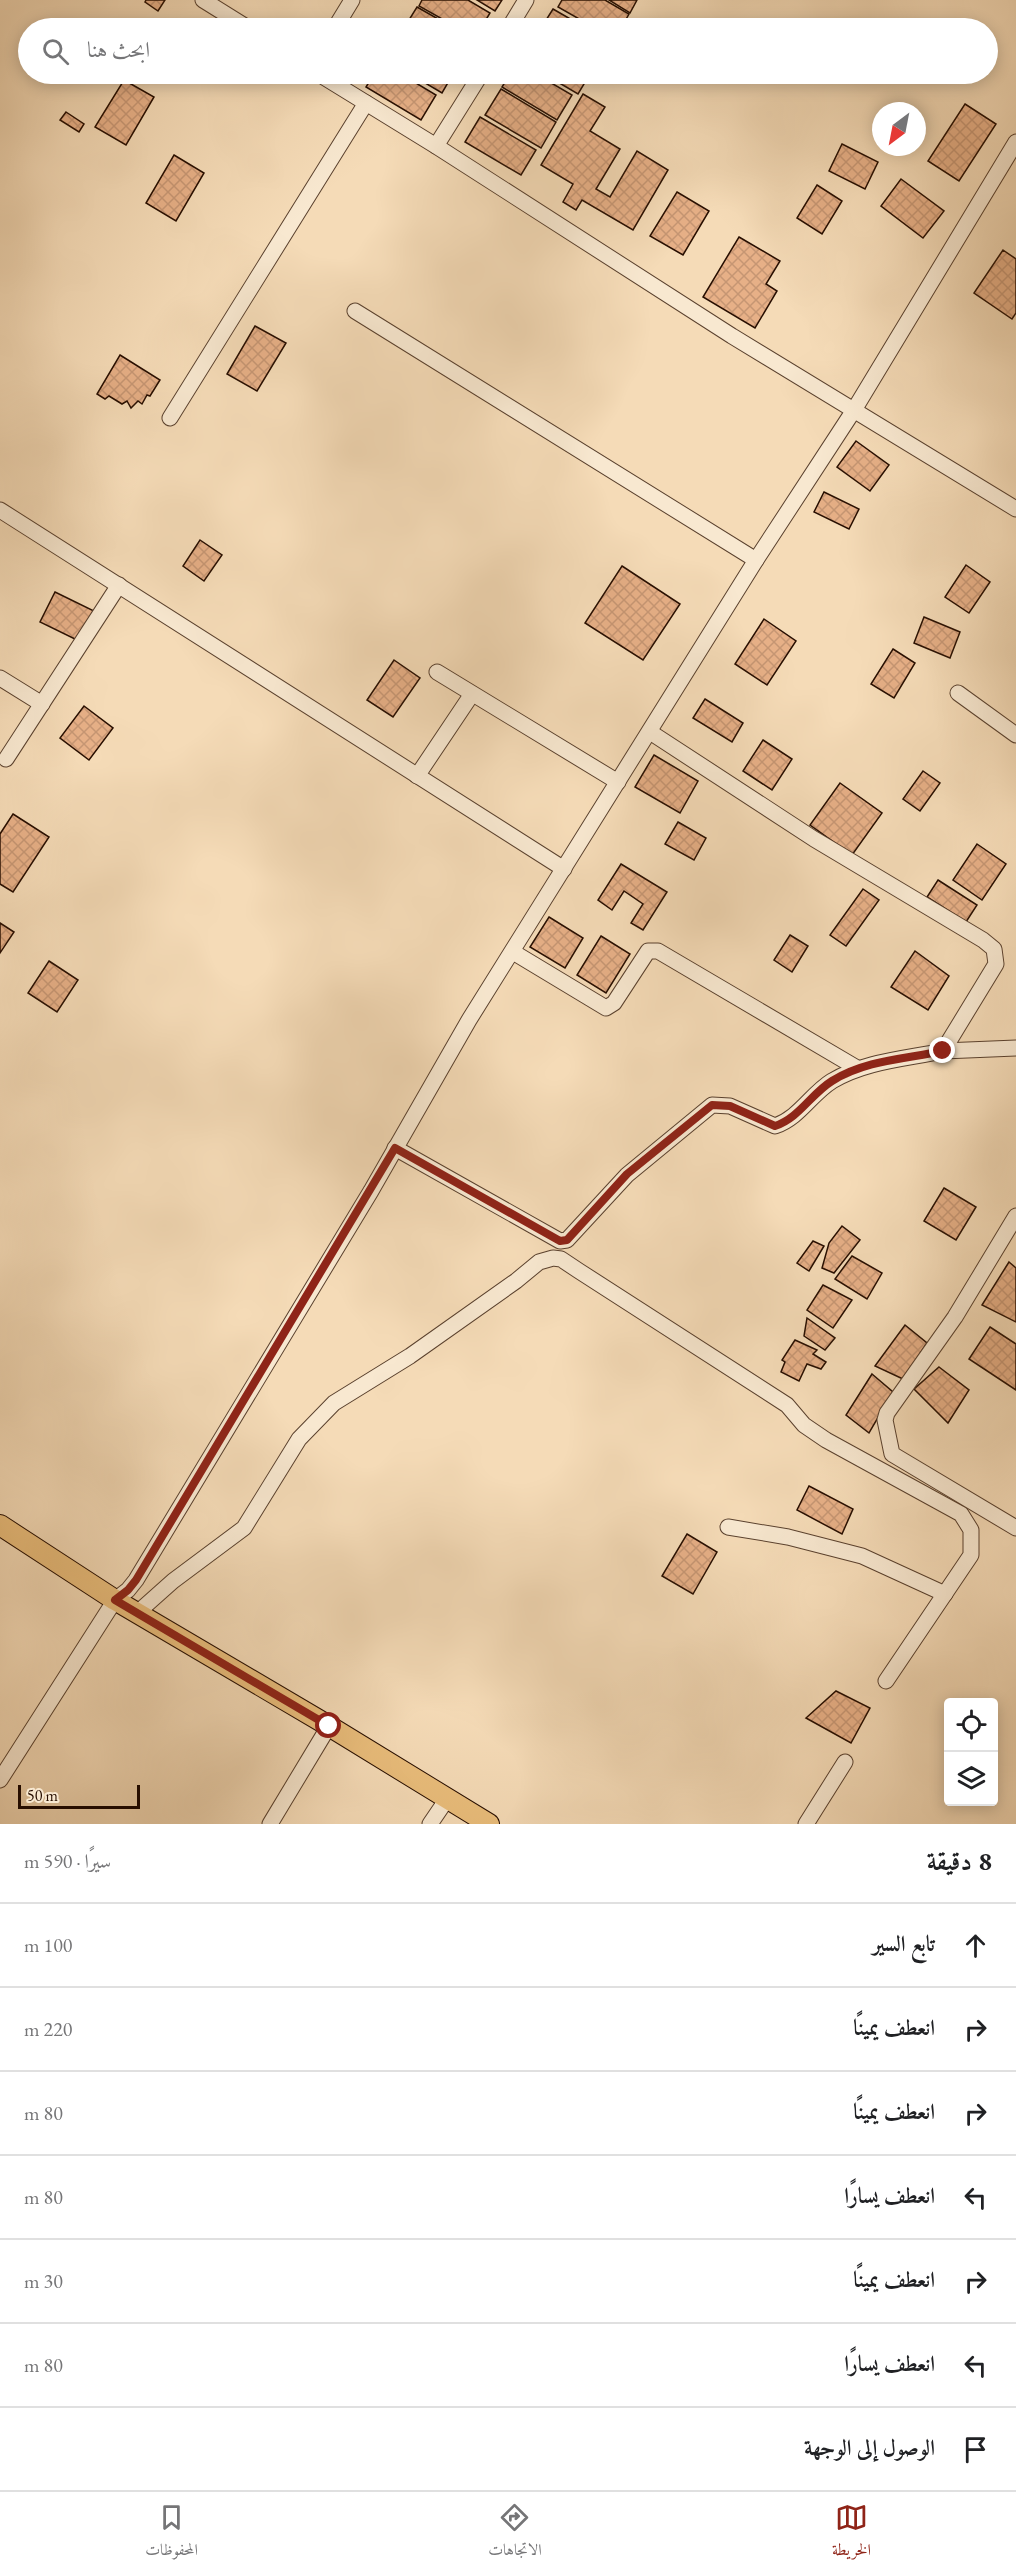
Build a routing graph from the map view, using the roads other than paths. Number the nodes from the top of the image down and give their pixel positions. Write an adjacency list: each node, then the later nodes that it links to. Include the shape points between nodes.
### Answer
1 (203, 0): 4 (street)
2 (352, 0): 5 (street)
3 (526, 0): 6 (street)
4 (232, 18)
5 (340, 18)
6 (514, 18)
7 (335, 84): 9 (street)
8 (475, 84): 11 (street)
9 (366, 103): 11 (street); 14 (street)
10 (1016, 142): 13 (street)
11 (436, 146): 13 (street)
12 (356, 311): 17 (street)
13 (854, 410): 15 (street); 17 (street)
14 (170, 418)
15 (1016, 508)
16 (0, 510): 18 (street)
17 (756, 560): 24 (street)
18 (119, 585): 23 (street); 27 (street)
19 (437, 672): 22 (street)
20 (0, 678): 23 (street)
21 (958, 693): 25 (street)
22 (472, 694): 27 (street); 28 (street)
23 (42, 704): 26 (street)
24 (650, 732): 28 (street); 32 (street, via 814,840 994,949 996,963)
25 (1016, 735)
26 (6, 759)
27 (417, 776): 29 (street)
28 (618, 782): 29 (street)
29 (564, 869): 30 (street)
30 (513, 952): 33 (street, via 606,1008 614,1003 653,949); 34 (street)
31 (1016, 1048): 32 (street)
32 (943, 1051): 33 (street)
33 (857, 1068): 34 (street, via 830,1082 787,1122 775,1126 730,1106 712,1105 627,1174 567,1240 560,1241)
34 (395, 1148): 40 (street, via 136,1580)
35 (1016, 1216): 38 (street, via 955,1317 885,1420 892,1454)
36 (0, 1525): 40 (main road)
37 (728, 1527): 39 (street, via 862,1556)
38 (1016, 1528)
39 (945, 1594): 41 (street, via 971,1555 971,1530 962,1514 826,1440 804,1425 787,1405 554,1258 539,1262 410,1356 334,1403 299,1439 244,1528); 42 (street)
40 (115, 1600): 41 (main road); 45 (street)
41 (136, 1614): 43 (main road)
42 (886, 1681)
43 (329, 1726): 46 (main road); 47 (street)
44 (845, 1762): 50 (street)
45 (0, 1780)
46 (447, 1799): 48 (street); 49 (main road)
47 (270, 1824)
48 (430, 1824)
49 (489, 1824)
50 (806, 1824)

